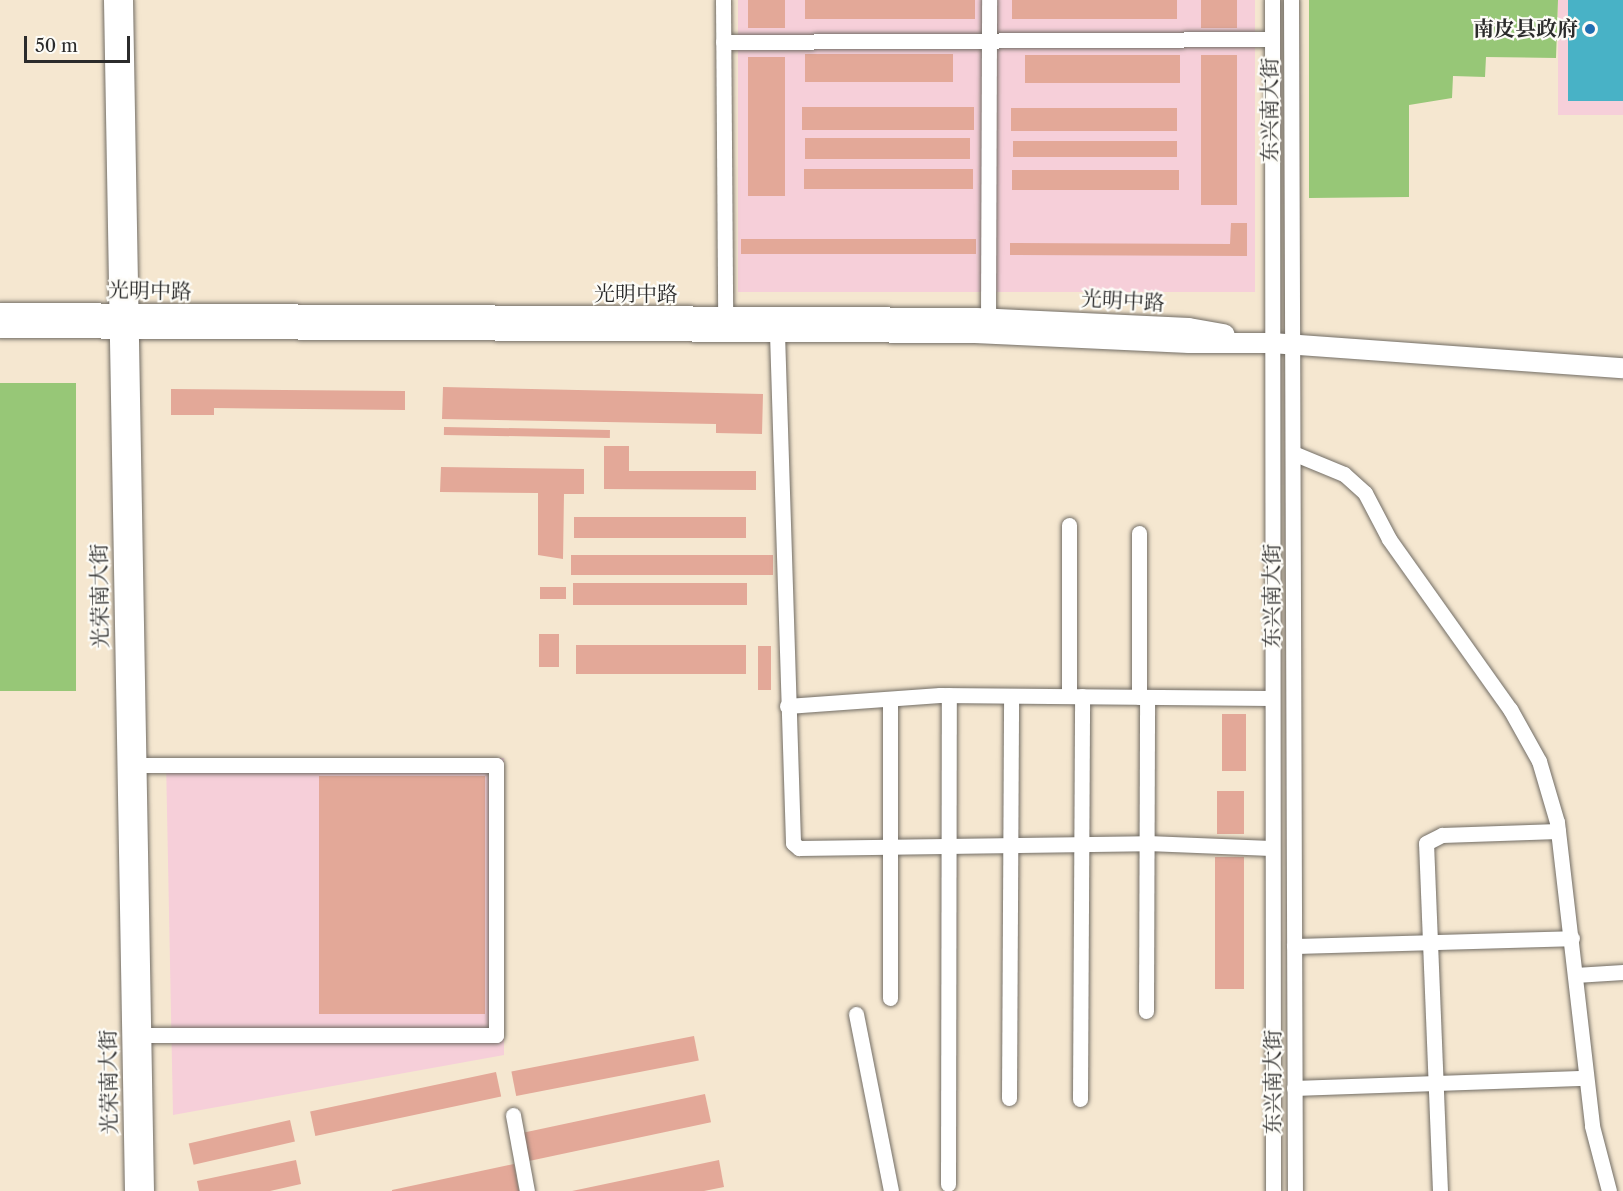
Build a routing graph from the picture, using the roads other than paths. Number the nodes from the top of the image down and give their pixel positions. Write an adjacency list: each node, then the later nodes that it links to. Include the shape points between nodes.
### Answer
1 (111, 0): 13 (street, 光荣南大街)
2 (125, 0): 13 (street, 光荣南大街)
3 (723, 0): 9 (street)
4 (990, 0): 8 (street)
5 (1272, 0): 7 (street, 东兴南大街)
6 (1291, 0): 17 (street, 东兴南大街)
7 (1272, 39): 8 (street); 16 (street, 东兴南大街)
8 (989, 40): 9 (street); 12 (street)
9 (723, 42): 11 (street)
10 (0, 313): 13 (main road, 光明中路)
11 (725, 318): 12 (main road, 光明中路); 13 (main road, 光明中路)
12 (988, 319): 16 (main road, 光明中路, via 1190,328)
13 (124, 322): 14 (main road, 光明中路); 15 (main road, 光明中路); 29 (street, 光荣南大街); 53 (street, 光荣南大街)
14 (0, 328)
15 (777, 333): 16 (main road, 光明中路, via 975,333 1189,344); 28 (street)
16 (1271, 343): 17 (main road, 光明中路); 26 (street, 东兴南大街)
17 (1293, 344): 18 (main road, 光明中路); 19 (street, 东兴南大街)
18 (1623, 368)
19 (1293, 453): 30 (street, via 1344,474 1365,493 1389,539 1516,720 1539,761); 39 (street, 东兴南大街)
20 (1069, 525): 24 (street)
21 (1139, 533): 25 (street)
22 (948, 695): 23 (street); 27 (street); 34 (street)
23 (1011, 696): 24 (street); 33 (street)
24 (1076, 696): 25 (street); 32 (street)
25 (1143, 697): 26 (street); 31 (street)
26 (1271, 698): 36 (street, 东兴南大街)
27 (890, 699): 28 (street); 35 (street)
28 (787, 706): 35 (street, via 793,843 799,849)
29 (139, 765): 45 (street, 光荣南大街); 45 (street, via 496,765 496,1035)
30 (1558, 831): 37 (street); 38 (street, via 1442,835 1426,843)
31 (1147, 843): 32 (street); 36 (street); 43 (street)
32 (1081, 844): 33 (street); 50 (street)
33 (1010, 845): 34 (street); 49 (street)
34 (948, 846): 35 (street); 52 (street)
35 (890, 847): 42 (street)
36 (1271, 848): 57 (street, 东兴南大街)
37 (1572, 938): 38 (street); 41 (street)
38 (1430, 942): 39 (street); 47 (street)
39 (1294, 946): 48 (street, 东兴南大街)
40 (1623, 972): 41 (street)
41 (1575, 975): 46 (street)
42 (890, 998)
43 (1146, 1011)
44 (856, 1014): 56 (street)
45 (143, 1035): 54 (street, 光荣南大街)
46 (1586, 1078): 47 (street); 60 (street, via 1592,1126)
47 (1436, 1083): 48 (street); 59 (street)
48 (1294, 1088): 58 (street, 东兴南大街)
49 (1009, 1098)
50 (1080, 1099)
51 (513, 1115): 55 (street)
52 (948, 1184)
53 (132, 1191)
54 (146, 1191)
55 (527, 1191)
56 (891, 1191)
57 (1273, 1191)
58 (1295, 1191)
59 (1440, 1191)
60 (1609, 1191)

